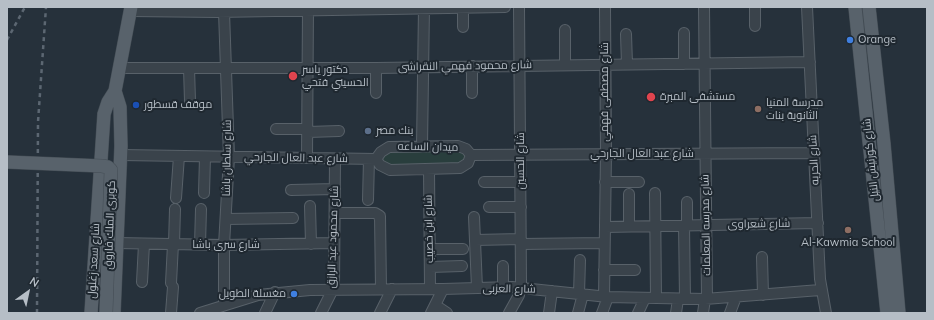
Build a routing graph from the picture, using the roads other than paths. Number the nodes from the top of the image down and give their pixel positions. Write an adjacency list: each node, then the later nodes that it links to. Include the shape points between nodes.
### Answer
1 (505, 7): 13 (street)
2 (519, 7): 25 (street, شارع الحسين)
3 (605, 7): 27 (street, شارع مصطفى فهمي)
4 (704, 7): 24 (street, شارع مدرسه المعلمات)
5 (755, 7): 16 (street)
6 (807, 7): 21 (street, شارع الحريه)
7 (855, 7): 142 (main road, شارع كورنيش النيل)
8 (869, 7): 143 (main road, شارع كورنيش النيل)
9 (308, 8): 10 (street); 15 (street); 33 (street)
10 (353, 8): 11 (street)
11 (370, 8): 12 (street)
12 (424, 8): 13 (street); 29 (street)
13 (463, 8): 17 (street)
14 (130, 9): 15 (street); 30 (main road, شارع سعد زغلول)
15 (220, 10): 32 (street, شارع سلطان باشا)
16 (755, 26)
17 (463, 27)
18 (565, 30): 26 (street)
19 (684, 32): 23 (street)
20 (626, 34): 22 (street)
21 (810, 62): 24 (street, شارع محمود فهمي النقراشى); 44 (street, شارع الحريه)
22 (627, 64): 23 (street, شارع محمود فهمي النقراشى); 27 (street, شارع محمود فهمي النقراشى)
23 (684, 64): 24 (street, شارع محمود فهمي النقراشى)
24 (705, 64): 43 (street, شارع مدرسه المعلمات)
25 (520, 65): 26 (street, شارع محمود فهمي النقراشى); 28 (street, شارع محمود فهمي النقراشى); 48 (street, شارع الحسين)
26 (565, 65): 27 (street, شارع محمود فهمي النقراشى)
27 (605, 65): 45 (street, شارع مصطفى فهمي)
28 (472, 66): 29 (street, شارع محمود فهمي النقراشى); 37 (street)
29 (424, 67): 34 (street, شارع محمود فهمي النقراشى); 42 (street)
30 (120, 68): 31 (street, شارع محمود فهمي النقراشى); 35 (main road, شارع سعد زغلول)
31 (189, 68): 32 (street, شارع محمود فهمي النقراشى); 38 (street)
32 (226, 68): 33 (street, شارع محمود فهمي النقراشى); 51 (street, شارع سلطان باشا)
33 (308, 68): 34 (street, شارع محمود فهمي النقراشى); 40 (street)
34 (376, 68): 36 (street)
35 (115, 91): 46 (main road, شارع سعد زغلول, via 121,120); 126 (main road, شارع سعد زغلول, via 108,102 104,121)
36 (376, 93)
37 (472, 93)
38 (190, 101)
39 (276, 129): 40 (street)
40 (308, 130): 41 (street); 52 (street)
41 (339, 131)
42 (422, 146): 47 (street, ميدان الساعه, via 458,146 466,149); 54 (street, ميدان الساعه, via 389,147)
43 (705, 153): 44 (street, شارع عبد العال الجارحي); 45 (street, شارع عبد العال الجارحي); 80 (street, شارع مدرسه المعلمات)
44 (813, 153): 78 (street, شارع الحريه)
45 (606, 154): 48 (street, شارع عبد العال الجارحي); 59 (street, شارع مصطفى فهمي)
46 (121, 155): 49 (street, شارع عبد العال الجارحي); 86 (main road, شارع سعد زغلول)
47 (471, 155): 48 (street, شارع عبد العال الجارحي); 56 (street, ميدان الساعه, via 468,163 460,168)
48 (521, 155): 58 (street, شارع الحسين)
49 (179, 156): 50 (street, شارع عبد العال الجارحي); 66 (street)
50 (205, 157): 51 (street, شارع عبد العال الجارحي); 63 (street)
51 (229, 157): 52 (street, شارع عبد العال الجارحي); 77 (street, شارع سلطان باشا)
52 (307, 158): 53 (street, شارع عبد العال الجارحي)
53 (335, 158): 54 (street, شارع عبد العال الجارحي); 61 (street, شارع محمود عبد الرازق)
54 (372, 159): 56 (street, ميدان الساعه, via 390,170); 67 (street)
55 (7, 162): 125 (main road, كوبرى الملك فاروق, bridge, via 102,166 111,170)
56 (429, 169): 94 (street, شارع ابن خصيب)
57 (484, 182): 58 (street)
58 (521, 182): 71 (street, شارع الحسين)
59 (605, 182): 60 (street); 83 (street, شارع مصطفى فهمي)
60 (639, 182)
61 (335, 189): 62 (street); 74 (street, شارع محمود عبد الرازق)
62 (291, 190)
63 (204, 193)
64 (629, 194): 81 (street)
65 (655, 194): 82 (street)
66 (176, 198)
67 (368, 200)
68 (687, 202): 79 (street)
69 (310, 206): 91 (street)
70 (489, 207): 71 (street)
71 (522, 207): 85 (street, شارع الحسين)
72 (175, 209): 90 (street)
73 (201, 209): 92 (street)
74 (335, 213): 87 (street, شارع محمود عبد الرازق); 107 (street, via 375,213 380,216)
75 (474, 217): 84 (street)
76 (293, 218): 77 (street)
77 (226, 219): 93 (street, شارع سلطان باشا)
78 (818, 223): 80 (street, شارع شعراوى); 112 (street, شارع الحريه)
79 (686, 225): 80 (street, شارع شعراوى); 82 (street, شارع شعراوى); 121 (street)
80 (706, 225): 122 (street, شارع مدرسه المعلمات)
81 (629, 226): 82 (street, شارع شعراوى); 83 (street, شارع شعراوى)
82 (655, 226): 120 (street)
83 (605, 227): 88 (street, شارع مصطفى فهمي)
84 (475, 240): 85 (street); 106 (street)
85 (521, 241): 88 (street); 105 (street, شارع الحسين)
86 (117, 243): 89 (street, شارع سرى باشا); 125 (main road, شارع سعد زغلول)
87 (334, 243): 91 (street, شارع سرى باشا); 110 (street, شارع محمود عبد الرازق)
88 (604, 243): 101 (street, شارع مصطفى فهمي)
89 (144, 244): 90 (street, شارع سرى باشا); 103 (street)
90 (173, 244): 92 (street, شارع سرى باشا); 127 (street)
91 (311, 244): 93 (street, شارع سرى باشا)
92 (200, 245): 93 (street, شارع سرى باشا)
93 (224, 246): 123 (street, شارع سلطان باشا)
94 (430, 249): 95 (street); 100 (street, شارع ابن خصيب)
95 (463, 249)
96 (762, 257): 116 (street)
97 (580, 260): 115 (street)
98 (462, 266): 100 (street)
99 (503, 266): 104 (street)
100 (430, 267): 109 (street, شارع ابن خصيب)
101 (604, 270): 102 (street); 117 (street, شارع مصطفى فهمي)
102 (636, 270)
103 (142, 282)
104 (503, 287): 105 (street, شارع العزبى); 106 (street, شارع العزبى)
105 (521, 287): 113 (street, شارع العزبى); 133 (street, شارع الحسين)
106 (477, 288): 111 (street, شارع العزبى)
107 (381, 289): 108 (street, شارع العزبى); 110 (street, شارع العزبى)
108 (392, 289): 109 (street, شارع العزبى); 131 (street)
109 (430, 289): 111 (street, شارع العزبى)
110 (333, 290): 114 (street, شارع العزبى); 130 (street, شارع محمود عبد الرازق)
111 (443, 290): 124 (street)
112 (820, 290): 116 (street, شارع العزبى); 141 (street, شارع الحريه)
113 (552, 291): 115 (street, شارع العزبى); 134 (street)
114 (275, 292): 123 (street, شارع العزبى); 129 (street)
115 (581, 294): 117 (street, شارع العزبى); 135 (street)
116 (763, 295): 118 (street, شارع العزبى)
117 (606, 297): 119 (street, شارع العزبى); 136 (street)
118 (736, 297): 122 (street, شارع العزبى); 140 (street)
119 (645, 298): 120 (street, شارع العزبى); 137 (street)
120 (656, 298): 121 (street, شارع العزبى)
121 (682, 299): 122 (street, شارع العزبى); 138 (street)
122 (706, 299): 139 (street, شارع مدرسه المعلمات)
123 (224, 304): 128 (street, شارع العزبى)
124 (433, 309): 132 (street)
125 (114, 312)
126 (92, 313)
127 (171, 313)
128 (200, 313)
129 (265, 313)
130 (321, 313)
131 (380, 313)
132 (447, 313)
133 (509, 313)
134 (549, 313)
135 (578, 313)
136 (602, 313)
137 (638, 313)
138 (676, 313)
139 (702, 313)
140 (730, 313)
141 (826, 313)
142 (886, 313)
143 (899, 313)

